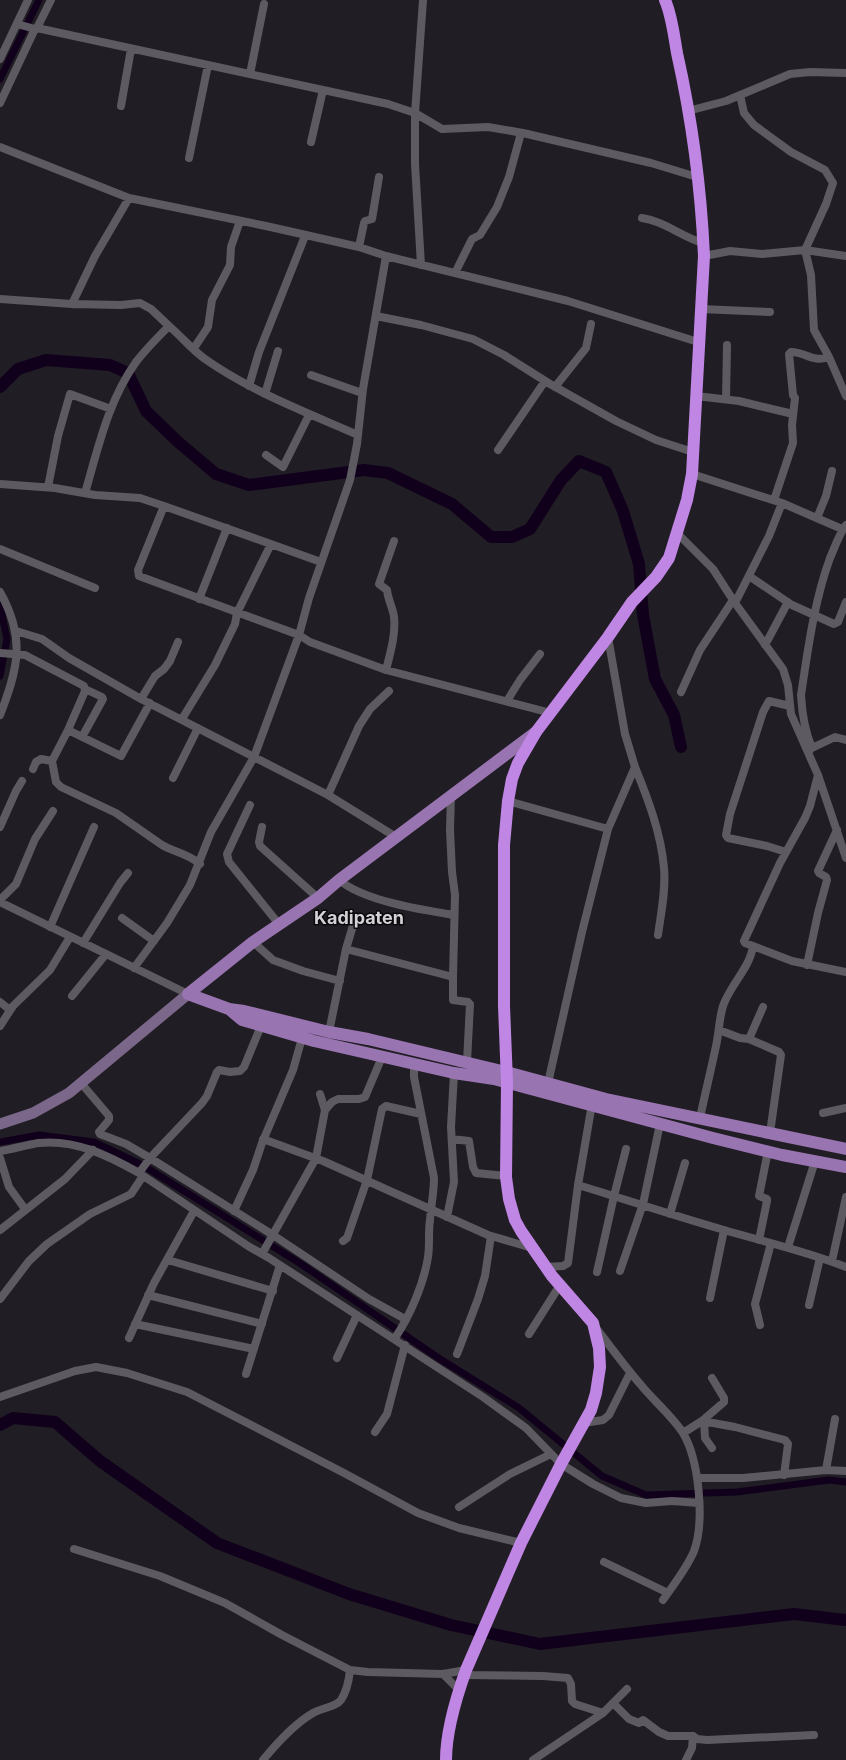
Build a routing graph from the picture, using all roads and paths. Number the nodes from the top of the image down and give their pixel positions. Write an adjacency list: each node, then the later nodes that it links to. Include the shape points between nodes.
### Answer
1 (28, 0): 6 (street)
2 (51, 0): 7 (street)
3 (423, 0): 18 (street)
4 (665, 0): 17 (highway)
5 (264, 4): 11 (street)
6 (19, 25): 7 (street); 9 (street)
7 (35, 29): 8 (street); 15 (street)
8 (131, 49): 10 (street); 16 (street)
9 (0, 59)
10 (208, 65): 11 (street); 22 (street)
11 (250, 74): 13 (street)
12 (846, 74): 14 (street, via 790,74)
13 (323, 90): 18 (street, via 388,104); 20 (street)
14 (740, 95): 17 (street); 31 (street, via 744,113 754,125 791,152 825,170 833,182)
15 (0, 103)
16 (121, 106)
17 (688, 111): 24 (highway)
18 (414, 113): 19 (street, via 442,129 488,127); 35 (street)
19 (521, 133): 24 (street, via 651,163); 36 (street, via 509,177 497,207 480,235 472,239)
20 (311, 142)
21 (0, 147): 25 (street)
22 (189, 158)
23 (379, 177): 30 (street, via 372,219 364,223)
24 (697, 177): 29 (highway)
25 (129, 198): 27 (street); 38 (street, via 95,256)
26 (642, 218): 29 (street, via 654,220)
27 (240, 221): 28 (street); 46 (street, via 231,247 230,266 212,300 208,327)
28 (305, 236): 30 (street); 51 (street, via 259,352)
29 (703, 243): 33 (highway)
30 (359, 247): 32 (street)
31 (805, 250): 33 (street, via 762,254 730,251); 34 (street); 48 (street, via 811,275 814,330)
32 (386, 256): 35 (street); 41 (street)
33 (704, 256): 39 (highway)
34 (846, 256)
35 (421, 265): 36 (street)
36 (455, 274): 44 (street, via 568,301)
37 (0, 299): 38 (street)
38 (72, 304): 43 (street, via 140,303 151,309)
39 (701, 309): 40 (street); 44 (highway)
40 (770, 312)
41 (376, 316): 50 (street, via 473,339); 53 (street)
42 (592, 324): 52 (street, via 586,348)
43 (169, 326): 46 (street); 58 (street, via 153,341 132,369)
44 (698, 342): 55 (highway)
45 (727, 345): 57 (street)
46 (194, 348): 51 (street, via 204,358)
47 (278, 351): 54 (street)
48 (829, 357): 56 (street); 59 (street, via 817,360 796,352 789,354 795,398)
49 (311, 375): 53 (street)
50 (545, 381): 52 (street); 62 (street)
51 (249, 386): 54 (street)
52 (555, 387): 63 (street, via 636,431)
53 (362, 393): 61 (street)
54 (265, 394): 60 (street)
55 (696, 396): 57 (street); 63 (highway)
56 (846, 396)
57 (726, 399): 59 (street)
58 (112, 409): 68 (street, via 70,394 58,436); 69 (street, via 98,446)
59 (793, 414): 70 (street, via 793,443)
60 (309, 415): 61 (street); 64 (street, via 283,467)
61 (358, 435): 80 (street, via 350,480)
62 (498, 450)
63 (693, 452): 66 (highway)
64 (266, 455)
65 (832, 471): 73 (street)
66 (692, 474): 70 (street); 76 (highway, via 687,500)
67 (0, 484): 68 (street)
68 (48, 487): 69 (street)
69 (85, 494): 72 (street, via 140,498)
70 (774, 500): 71 (street)
71 (782, 503): 73 (street); 81 (street, via 769,536)
72 (164, 506): 75 (street); 84 (street, via 138,574)
73 (817, 518): 74 (street)
74 (844, 527): 89 (street, via 817,596)
75 (227, 528): 78 (street); 84 (street)
76 (676, 532): 85 (street, via 712,569); 92 (highway, via 669,558 656,577 632,602)
77 (394, 541): 98 (street, via 379,584 387,590 394,618 393,639)
78 (271, 544): 80 (street); 88 (street)
79 (0, 549): 82 (street)
80 (321, 562): 91 (street)
81 (748, 576): 85 (street); 86 (street)
82 (95, 588)
83 (0, 592): 90 (street)
84 (199, 599): 88 (street)
85 (734, 601): 94 (street); 101 (street, via 700,650)
86 (788, 602): 89 (street); 94 (street)
87 (846, 602): 89 (street, via 836,624)
88 (237, 613): 91 (street); 108 (street, via 236,621 215,665)
89 (814, 614): 109 (street, via 801,695)
90 (16, 631): 97 (street); 102 (street, via 42,639 69,658)
91 (299, 635): 98 (street, via 310,642); 117 (street)
92 (608, 636): 106 (highway); 119 (street, via 625,734)
93 (178, 642): 102 (street, via 170,661 155,676)
94 (765, 645): 105 (street, via 783,669)
95 (0, 653): 97 (street)
96 (540, 654): 103 (street)
97 (16, 655): 99 (street, via 25,654); 107 (street, via 14,676)
98 (386, 670): 103 (street)
99 (85, 688): 112 (street); 114 (street, via 103,699)
100 (389, 691): 125 (street, via 370,708 359,726)
101 (681, 692)
102 (141, 699): 104 (street)
103 (507, 701): 106 (street)
104 (150, 703): 108 (street); 114 (street, via 121,756)
105 (790, 706): 111 (street); 135 (street, via 768,701 730,814 726,836)
106 (551, 713): 113 (highway)
107 (0, 714)
108 (182, 719): 110 (street)
109 (804, 719): 111 (street); 116 (street)
110 (198, 728): 117 (street); 122 (street)
111 (797, 728): 116 (street)
112 (68, 730): 114 (street); 118 (street)
113 (536, 732): 124 (main road); 126 (highway, via 518,763)
114 (82, 737)
115 (846, 740): 116 (street, via 835,738)
116 (810, 750): 121 (street)
117 (254, 757): 125 (street); 137 (street, via 211,832)
118 (52, 760): 120 (street, via 41,759 36,762); 137 (street, via 56,782 61,787 116,813 162,846 185,854)
119 (635, 767): 132 (street); 147 (street, via 658,833 664,868)
120 (33, 769)
121 (818, 775): 133 (street); 135 (street, via 810,806)
122 (173, 778)
123 (22, 781): 129 (street)
124 (451, 794): 134 (main road); 142 (street)
125 (328, 795): 134 (street)
126 (508, 801): 132 (street); 176 (highway, via 504,845)
127 (250, 805): 145 (street, via 227,854 229,862)
128 (53, 812): 141 (street, via 36,839 16,884)
129 (0, 827)
130 (94, 827): 146 (street)
131 (262, 827): 140 (street, via 260,846)
132 (608, 829): 178 (street)
133 (837, 830): 136 (street); 155 (street, via 818,871 827,880)
134 (396, 837): 139 (main road)
135 (786, 852): 152 (street, via 744,941)
136 (846, 858)
137 (200, 864): 149 (street, via 190,885)
138 (128, 874): 151 (street, via 120,882)
139 (339, 880): 140 (main road); 142 (street, via 344,885 365,894 394,903)
140 (318, 898): 145 (main road)
141 (0, 901): 146 (street)
142 (454, 915): 158 (street)
143 (122, 918): 149 (street)
144 (354, 922): 153 (street)
145 (278, 923): 150 (main road)
146 (50, 927): 148 (street)
147 (658, 935)
148 (70, 937): 151 (street); 165 (street, via 50,970)
149 (154, 941): 156 (street)
150 (253, 942): 159 (street, via 274,960); 160 (main road)
151 (83, 943): 154 (street)
152 (753, 946): 155 (street); 168 (street, via 750,957 722,1008)
153 (346, 949): 158 (street); 159 (street)
154 (106, 954): 156 (street); 161 (street)
155 (807, 965): 157 (street)
156 (134, 968): 160 (street)
157 (846, 972)
158 (453, 977): 173 (street, via 453,1000 470,1004)
159 (340, 981): 169 (street)
160 (188, 994): 164 (main road); 177 (main road)
161 (72, 996)
162 (0, 1002): 165 (street)
163 (763, 1007): 171 (street)
164 (229, 1009): 167 (main road, via 242,1020); 169 (main road)
165 (10, 1010): 166 (street)
166 (0, 1026)
167 (261, 1026): 170 (main road); 200 (street, via 244,1067 240,1071 219,1070 202,1103)
168 (719, 1030): 171 (street); 185 (street)
169 (329, 1032): 173 (main road)
170 (302, 1038): 172 (main road); 190 (street, via 293,1070)
171 (749, 1039): 188 (street, via 781,1055)
172 (382, 1057): 174 (main road); 182 (street, via 365,1097 359,1100 338,1099)
173 (467, 1062): 176 (main road)
174 (414, 1064): 175 (main road); 184 (street)
175 (454, 1073): 176 (main road); 191 (street)
176 (506, 1077): 178 (main road); 180 (main road); 205 (highway)
177 (81, 1083): 186 (main road, via 69,1093 33,1113); 200 (street, via 109,1116 109,1120 98,1133 126,1144)
178 (548, 1083): 185 (main road, via 606,1099)
179 (320, 1094): 182 (street)
180 (592, 1104): 187 (main road); 207 (street)
181 (846, 1108): 183 (street)
182 (325, 1110): 199 (street)
183 (823, 1112)
184 (421, 1114): 206 (street, via 386,1106 382,1109); 212 (street, via 434,1178)
185 (700, 1118): 188 (main road)
186 (0, 1124)
187 (660, 1124): 196 (main road); 210 (street)
188 (770, 1133): 189 (main road)
189 (786, 1136): 193 (main road); 197 (main road)
190 (263, 1139): 199 (street); 214 (street, via 253,1170)
191 (452, 1139): 205 (street, via 469,1141 476,1173); 216 (street, via 454,1182)
192 (626, 1149): 208 (street)
193 (845, 1149): 203 (main road)
194 (93, 1150): 195 (street, via 80,1146 40,1143); 204 (street); 211 (street, via 65,1179)
195 (0, 1151)
196 (768, 1151): 197 (main road); 221 (street, via 759,1196 767,1201)
197 (782, 1154): 201 (main road)
198 (0, 1158): 211 (street, via 9,1187)
199 (316, 1158): 206 (street); 220 (street)
200 (148, 1159): 204 (street); 214 (street)
201 (815, 1161): 203 (main road); 224 (street)
202 (685, 1163): 215 (street)
203 (843, 1166)
204 (141, 1172): 213 (street); 239 (street, via 131,1194 90,1214 47,1244 29,1261)
205 (506, 1176): 225 (highway, via 515,1220)
206 (367, 1180): 212 (street); 222 (street, via 347,1238)
207 (578, 1185): 208 (street); 231 (street, via 568,1263 563,1266)
208 (614, 1196): 210 (street); 233 (street)
209 (846, 1197): 229 (street)
210 (644, 1204): 215 (street); 234 (street)
211 (25, 1209): 217 (street)
212 (431, 1209): 216 (street); 242 (street, via 424,1274)
213 (194, 1210): 226 (street); 228 (street)
214 (234, 1211): 220 (street)
215 (670, 1214): 218 (street)
216 (447, 1216): 219 (street)
217 (0, 1230)
218 (724, 1230): 221 (street); 238 (street)
219 (491, 1236): 225 (street); 252 (street, via 485,1276)
220 (272, 1237): 226 (street); 242 (street)
221 (758, 1240): 223 (street)
222 (343, 1241)
223 (771, 1243): 224 (street); 246 (street, via 756,1304)
224 (788, 1247): 227 (street)
225 (532, 1248): 231 (highway)
226 (263, 1253): 230 (street)
227 (820, 1258): 229 (street); 240 (street)
228 (168, 1260): 236 (street); 237 (street)
229 (832, 1261): 232 (street)
230 (280, 1265): 236 (street); 241 (street)
231 (546, 1267): 235 (highway)
232 (846, 1267)
233 (597, 1272)
234 (620, 1272)
235 (560, 1285): 243 (highway); 247 (street)
236 (273, 1291): 245 (street)
237 (148, 1295): 244 (street); 245 (street)
238 (710, 1298)
239 (0, 1299)
240 (809, 1305)
241 (358, 1315): 248 (street); 253 (street)
242 (405, 1319): 248 (street)
243 (593, 1323): 254 (street); 260 (highway, via 600,1367 596,1393)
244 (135, 1324): 249 (street); 251 (street)
245 (262, 1324): 251 (street)
246 (760, 1325)
247 (529, 1334)
248 (396, 1337): 250 (street)
249 (129, 1338)
250 (404, 1345): 261 (street, via 387,1414); 264 (street, via 526,1428)
251 (254, 1349): 255 (street)
252 (457, 1354)
253 (336, 1358)
254 (630, 1373): 260 (street, via 609,1415 603,1420); 262 (street)
255 (246, 1374)
256 (712, 1378): 259 (street, via 724,1402)
257 (0, 1397): 272 (street, via 75,1371 96,1367 128,1373 187,1392 418,1513 459,1528)
258 (834, 1419): 266 (street)
259 (703, 1421): 262 (street); 263 (street, via 704,1438); 268 (street, via 785,1440 788,1444)
260 (584, 1423): 265 (highway)
261 (375, 1432)
262 (683, 1433): 269 (street, via 696,1466)
263 (712, 1448)
264 (551, 1454): 265 (street); 271 (street, via 510,1474)
265 (563, 1461): 270 (street, via 593,1484 621,1498 646,1503); 272 (highway)
266 (826, 1470): 267 (street); 268 (street)
267 (846, 1471)
268 (784, 1475): 269 (street)
269 (698, 1481): 270 (street)
270 (699, 1501): 274 (street, via 698,1532 694,1549 666,1596)
271 (460, 1507)
272 (521, 1543): 276 (highway)
273 (74, 1549): 275 (street, via 160,1576 225,1603)
274 (604, 1562)
275 (350, 1670): 277 (street); 284 (street, via 347,1688 341,1701 313,1713 273,1747)
276 (465, 1672): 277 (street); 279 (highway); 281 (street, via 568,1678 572,1701)
277 (443, 1674): 279 (street)
278 (627, 1689): 280 (street)
279 (459, 1690): 285 (highway, via 446,1745)
280 (614, 1704): 281 (street); 283 (street, via 629,1719 639,1723 644,1720 668,1736)
281 (603, 1714): 286 (street)
282 (814, 1735): 283 (street, via 707,1740)
283 (693, 1736): 287 (street, via 692,1748)
284 (263, 1760)
285 (446, 1760)
286 (533, 1760)
287 (686, 1760)

